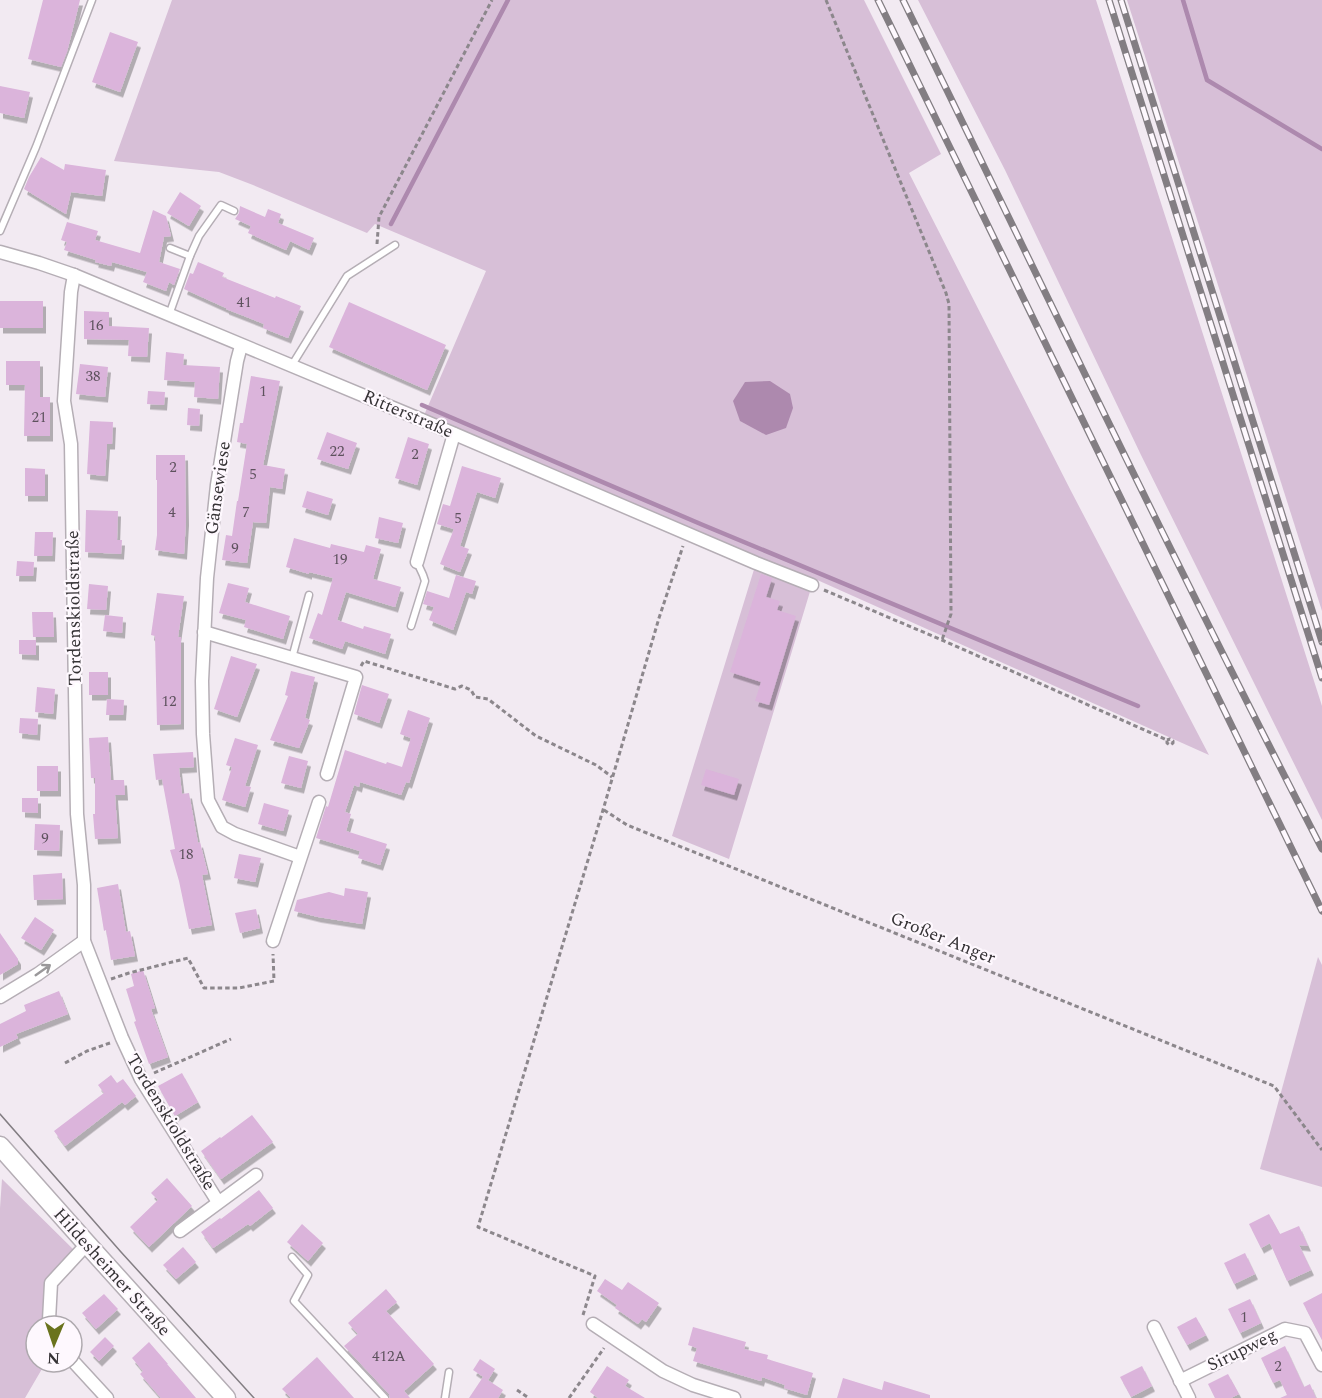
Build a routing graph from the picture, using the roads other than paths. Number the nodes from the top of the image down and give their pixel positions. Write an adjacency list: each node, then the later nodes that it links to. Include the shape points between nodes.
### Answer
1 (92, 0): 3 (lane)
2 (234, 211): 7 (lane, via 221,205)
3 (0, 231)
4 (395, 245): 11 (lane, via 347,276)
5 (170, 248): 7 (lane)
6 (0, 252): 8 (street, Ritterstraße)
7 (190, 256): 9 (lane)
8 (74, 275): 9 (street, Ritterstraße); 22 (street, Tordenskioldstraße, via 63,401 71,444 77,814 84,885)
9 (169, 315): 10 (street, Ritterstraße)
10 (241, 346): 11 (street, Ritterstraße); 17 (street, Gänsewiese, via 217,485)
11 (291, 366): 12 (street, Ritterstraße)
12 (454, 434): 13 (street); 14 (street, Ritterstraße)
13 (417, 562): 16 (lane, via 424,581)
14 (812, 585)
15 (309, 595): 18 (lane)
16 (411, 626)
17 (204, 632): 18 (street); 21 (street, Gänsewiese, via 203,734 208,800 222,827)
18 (292, 658): 19 (street, via 356,677)
19 (327, 774)
20 (319, 801): 21 (street)
21 (300, 857): 23 (street)
22 (84, 941): 24 (street, one-way to 22); 27 (street, Tordenskioldstraße, via 141,1079)
23 (273, 941)
24 (0, 997)
25 (0, 1146): 29 (street, Hildesheimer Straße)
26 (256, 1175): 27 (street, Tordenskioldstraße)
27 (218, 1202): 28 (street, Tordenskioldstraße)
28 (180, 1231)
29 (87, 1244): 31 (street, via 51,1283); 39 (street, Hildesheimer Straße)
30 (292, 1257): 40 (lane, via 308,1275 294,1301)
31 (49, 1314)
32 (588, 1321): 42 (street, via 663,1371 693,1386)
33 (1155, 1327): 37 (street)
34 (1322, 1365): 37 (street, Sirupweg, via 1305,1333 1285,1329)
35 (449, 1372): 41 (lane)
36 (84, 1373): 38 (street)
37 (1180, 1381): 43 (street)
38 (107, 1398)
39 (226, 1398)
40 (385, 1398)
41 (445, 1398)
42 (734, 1398)
43 (1188, 1398)

